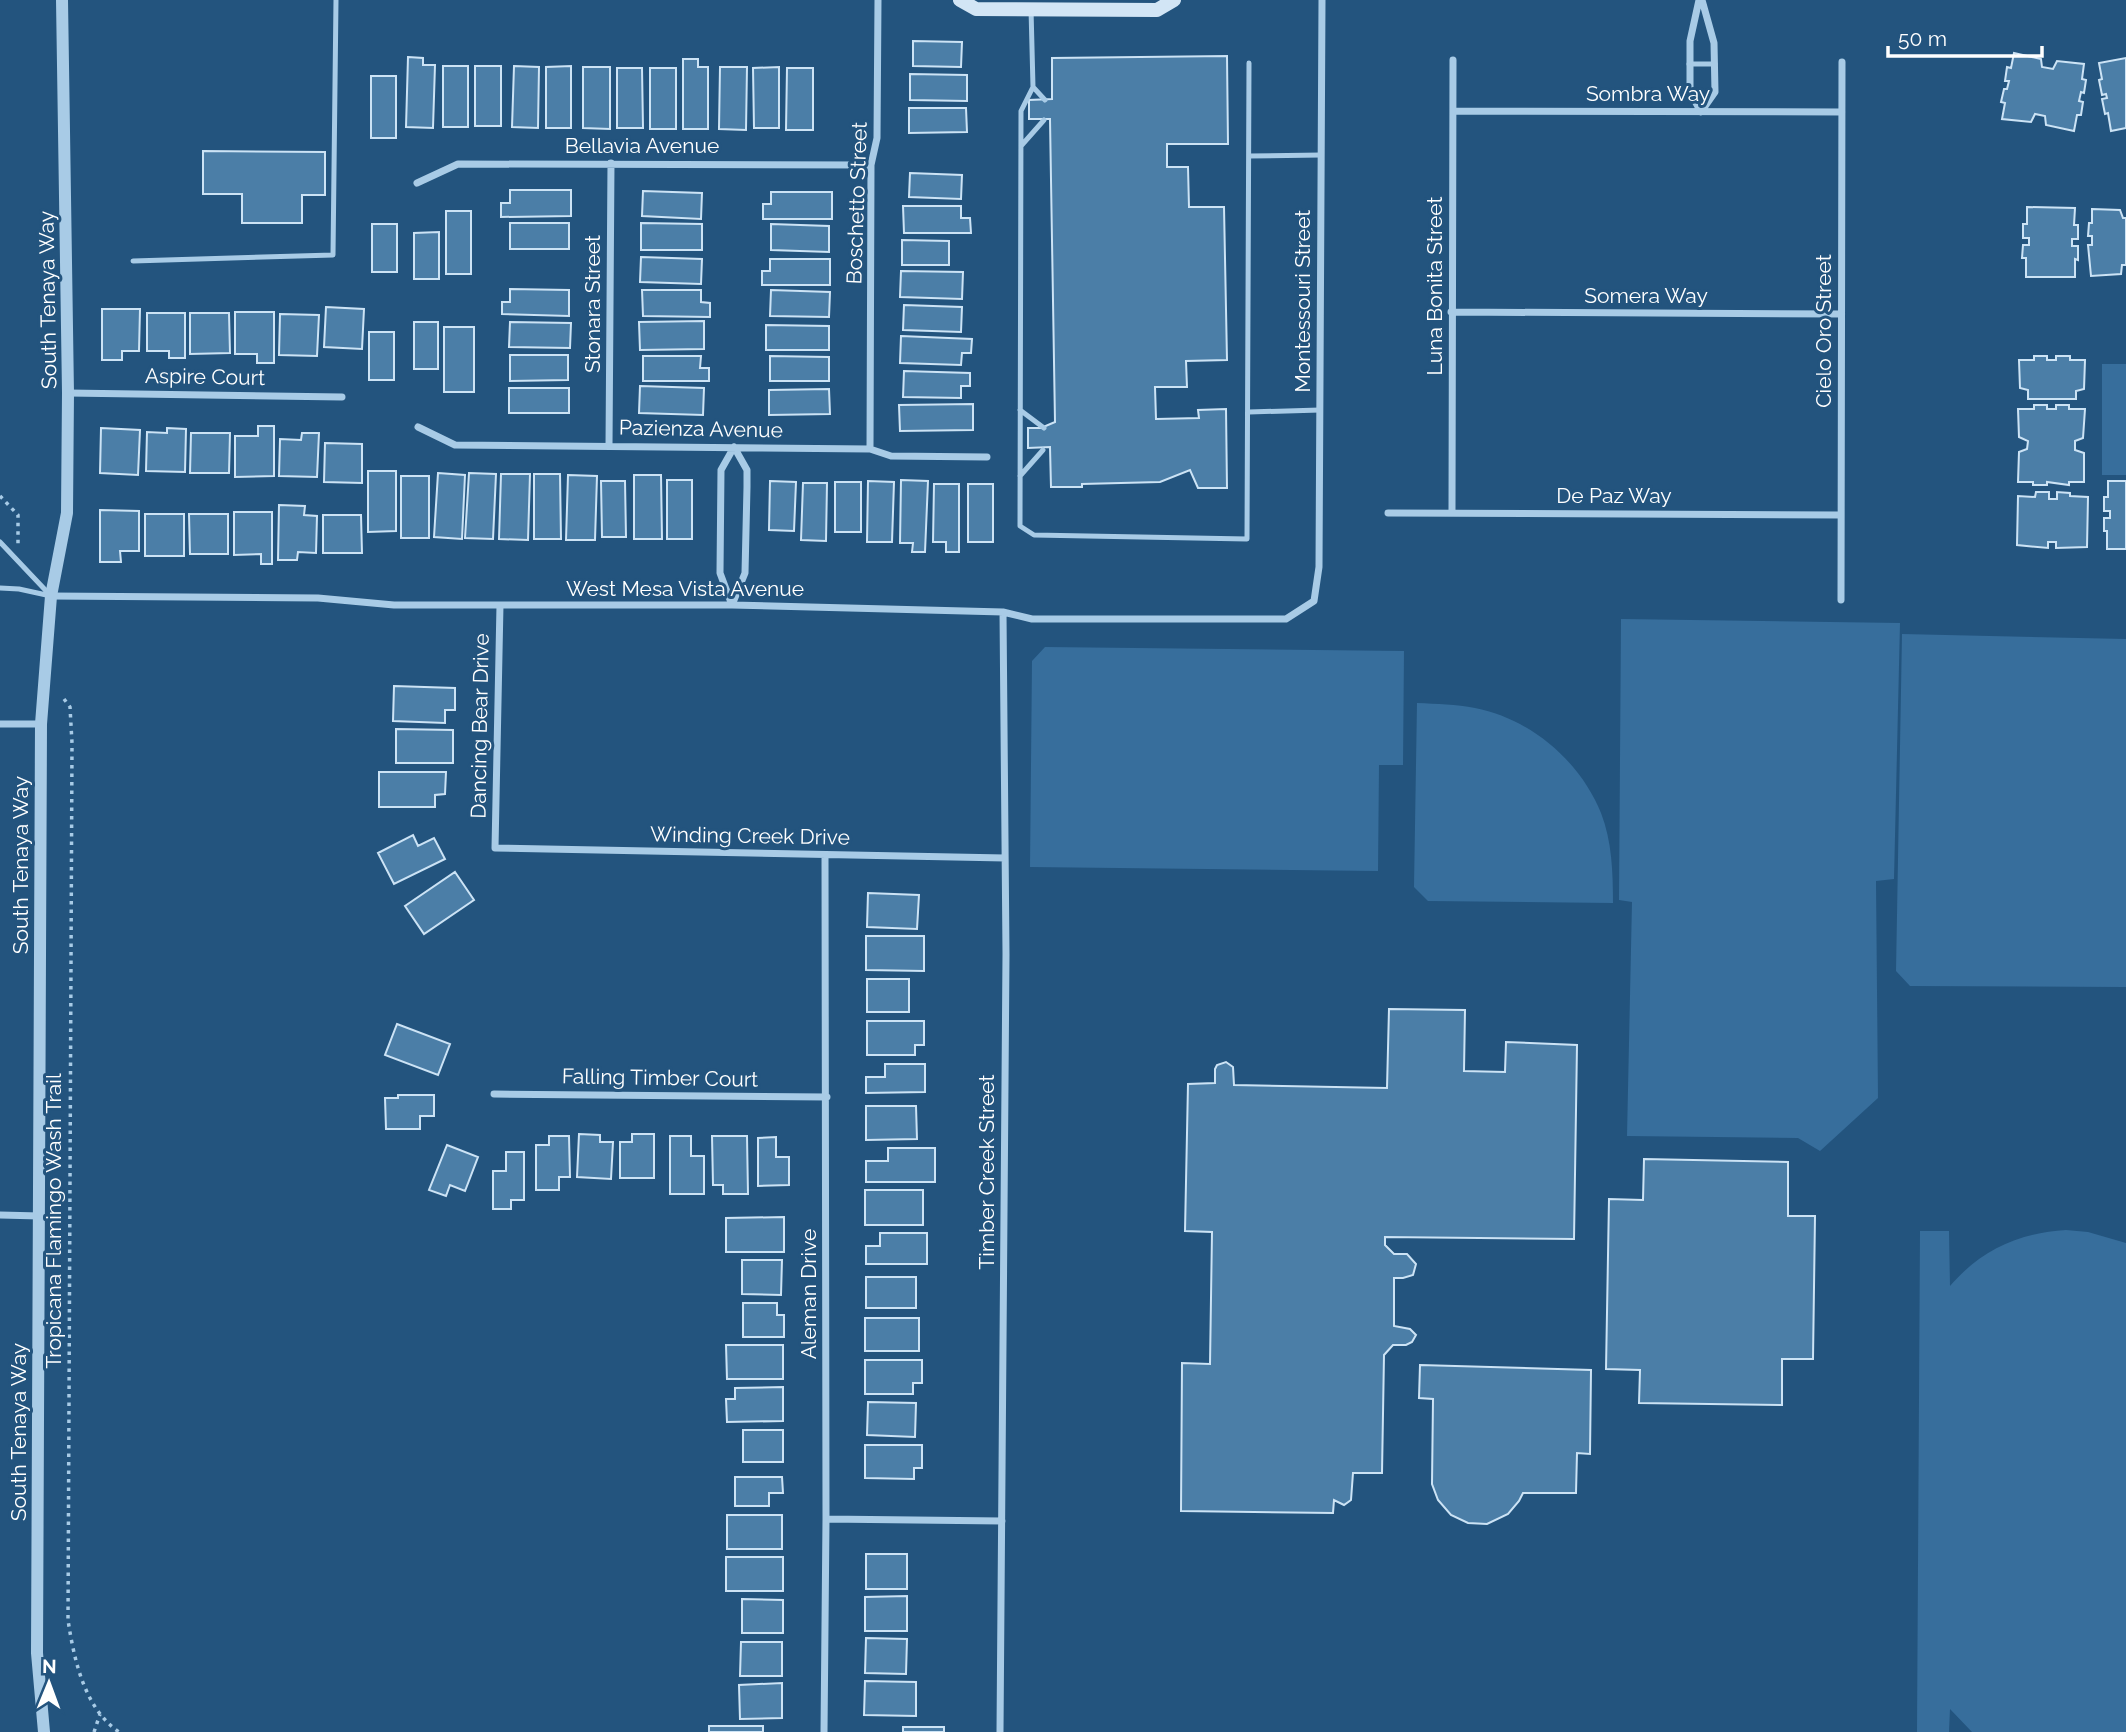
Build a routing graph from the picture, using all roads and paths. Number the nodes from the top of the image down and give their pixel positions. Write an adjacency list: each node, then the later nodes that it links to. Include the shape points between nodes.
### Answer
1 (62, 0): 29 (street, South Tenaya Way)
2 (336, 0): 26 (lane, via 333,256)
3 (878, 0): 24 (street, Boschetto Street, via 877,138)
4 (960, 0): 8 (main road, via 976,9)
5 (1174, 0): 8 (main road, via 1157,10)
6 (1322, 0): 21 (street, Montessouri Street)
7 (1701, 0): 12 (street); 13 (street, via 1714,43)
8 (1039, 6): 14 (lane)
9 (1453, 60): 16 (street, Luna Bonita Street)
10 (1249, 62): 22 (lane)
11 (1842, 62): 18 (street, Cielo Oro Street)
12 (1689, 64): 13 (lane); 17 (street, via 1690,92)
13 (1715, 64): 17 (street, via 1715,92)
14 (1032, 87): 15 (lane); 20 (lane, via 1021,111)
15 (1045, 100)
16 (1454, 111): 17 (street, Sombra Way); 27 (street, Luna Bonita Street)
17 (1701, 112): 18 (street, Sombra Way)
18 (1842, 112): 28 (street, Cielo Oro Street)
19 (1045, 120): 20 (lane)
20 (1021, 146): 31 (lane)
21 (1321, 155): 22 (lane); 32 (street, Montessouri Street)
22 (1249, 156): 33 (lane)
23 (611, 163): 24 (street, Bellavia Avenue); 25 (street, Bellavia Avenue, via 458,164); 36 (street, Stonara Street)
24 (871, 165): 38 (street, Boschetto Street)
25 (417, 183)
26 (132, 261)
27 (1451, 312): 28 (street, Somera Way); 43 (street, Luna Bonita Street)
28 (1841, 314): 44 (street, Cielo Oro Street)
29 (68, 393): 30 (street, Aspire Court); 47 (street, South Tenaya Way, via 67,513)
30 (342, 397)
31 (1020, 410): 35 (lane); 41 (lane)
32 (1320, 410): 33 (lane); 49 (street, Montessouri Street, via 1319,568)
33 (1249, 412): 41 (lane, via 1247,539 1034,535 1020,526)
34 (418, 427): 36 (street, Pazienza Avenue, via 455,445)
35 (1044, 428)
36 (609, 446): 37 (street, Pazienza Avenue)
37 (734, 447): 38 (street, Pazienza Avenue); 51 (street, via 721,470 720,573); 51 (street, via 747,470 747,487 745,573)
38 (870, 449): 40 (street, Pazienza Avenue, via 891,456)
39 (1043, 450): 41 (lane)
40 (987, 457)
41 (1020, 477)
42 (1388, 513): 43 (street, De Paz Way)
43 (1452, 513): 44 (street, De Paz Way)
44 (1841, 516): 48 (street, Cielo Oro Street)
45 (0, 542): 47 (lane)
46 (0, 588): 47 (lane)
47 (51, 596): 50 (street, West Mesa Vista Avenue); 55 (street, South Tenaya Way)
48 (1841, 600)
49 (1314, 601): 52 (street, West Mesa Vista Avenue, via 1286,619 1032,619)
50 (500, 605): 51 (street, West Mesa Vista Avenue); 56 (street, Dancing Bear Drive)
51 (732, 605): 52 (street, West Mesa Vista Avenue)
52 (1003, 612): 58 (street, Timber Creek Street)
53 (64, 699): 65 (path, Tropicana Flamingo Wash Trail, via 70,707 72,743 68,1605 82,1678)
54 (0, 724): 55 (street)
55 (41, 724): 62 (street, South Tenaya Way)
56 (495, 848): 57 (street, Winding Creek Drive)
57 (825, 855): 58 (street, Winding Creek Drive); 60 (street, Aleman Drive)
58 (1005, 858): 64 (street, Timber Creek Street)
59 (494, 1094): 60 (street, Falling Timber Court)
60 (827, 1097): 63 (street, Aleman Drive)
61 (0, 1215): 62 (street)
62 (40, 1216): 66 (street, South Tenaya Way, via 37,1653)
63 (826, 1518): 64 (street); 69 (street, Aleman Drive)
64 (1002, 1521): 70 (street, Timber Creek Street)
65 (100, 1714): 67 (path); 68 (path, Tropicana Flamingo Wash Trail)
66 (44, 1732)
67 (94, 1732)
68 (119, 1732)
69 (824, 1732)
70 (1000, 1732)

